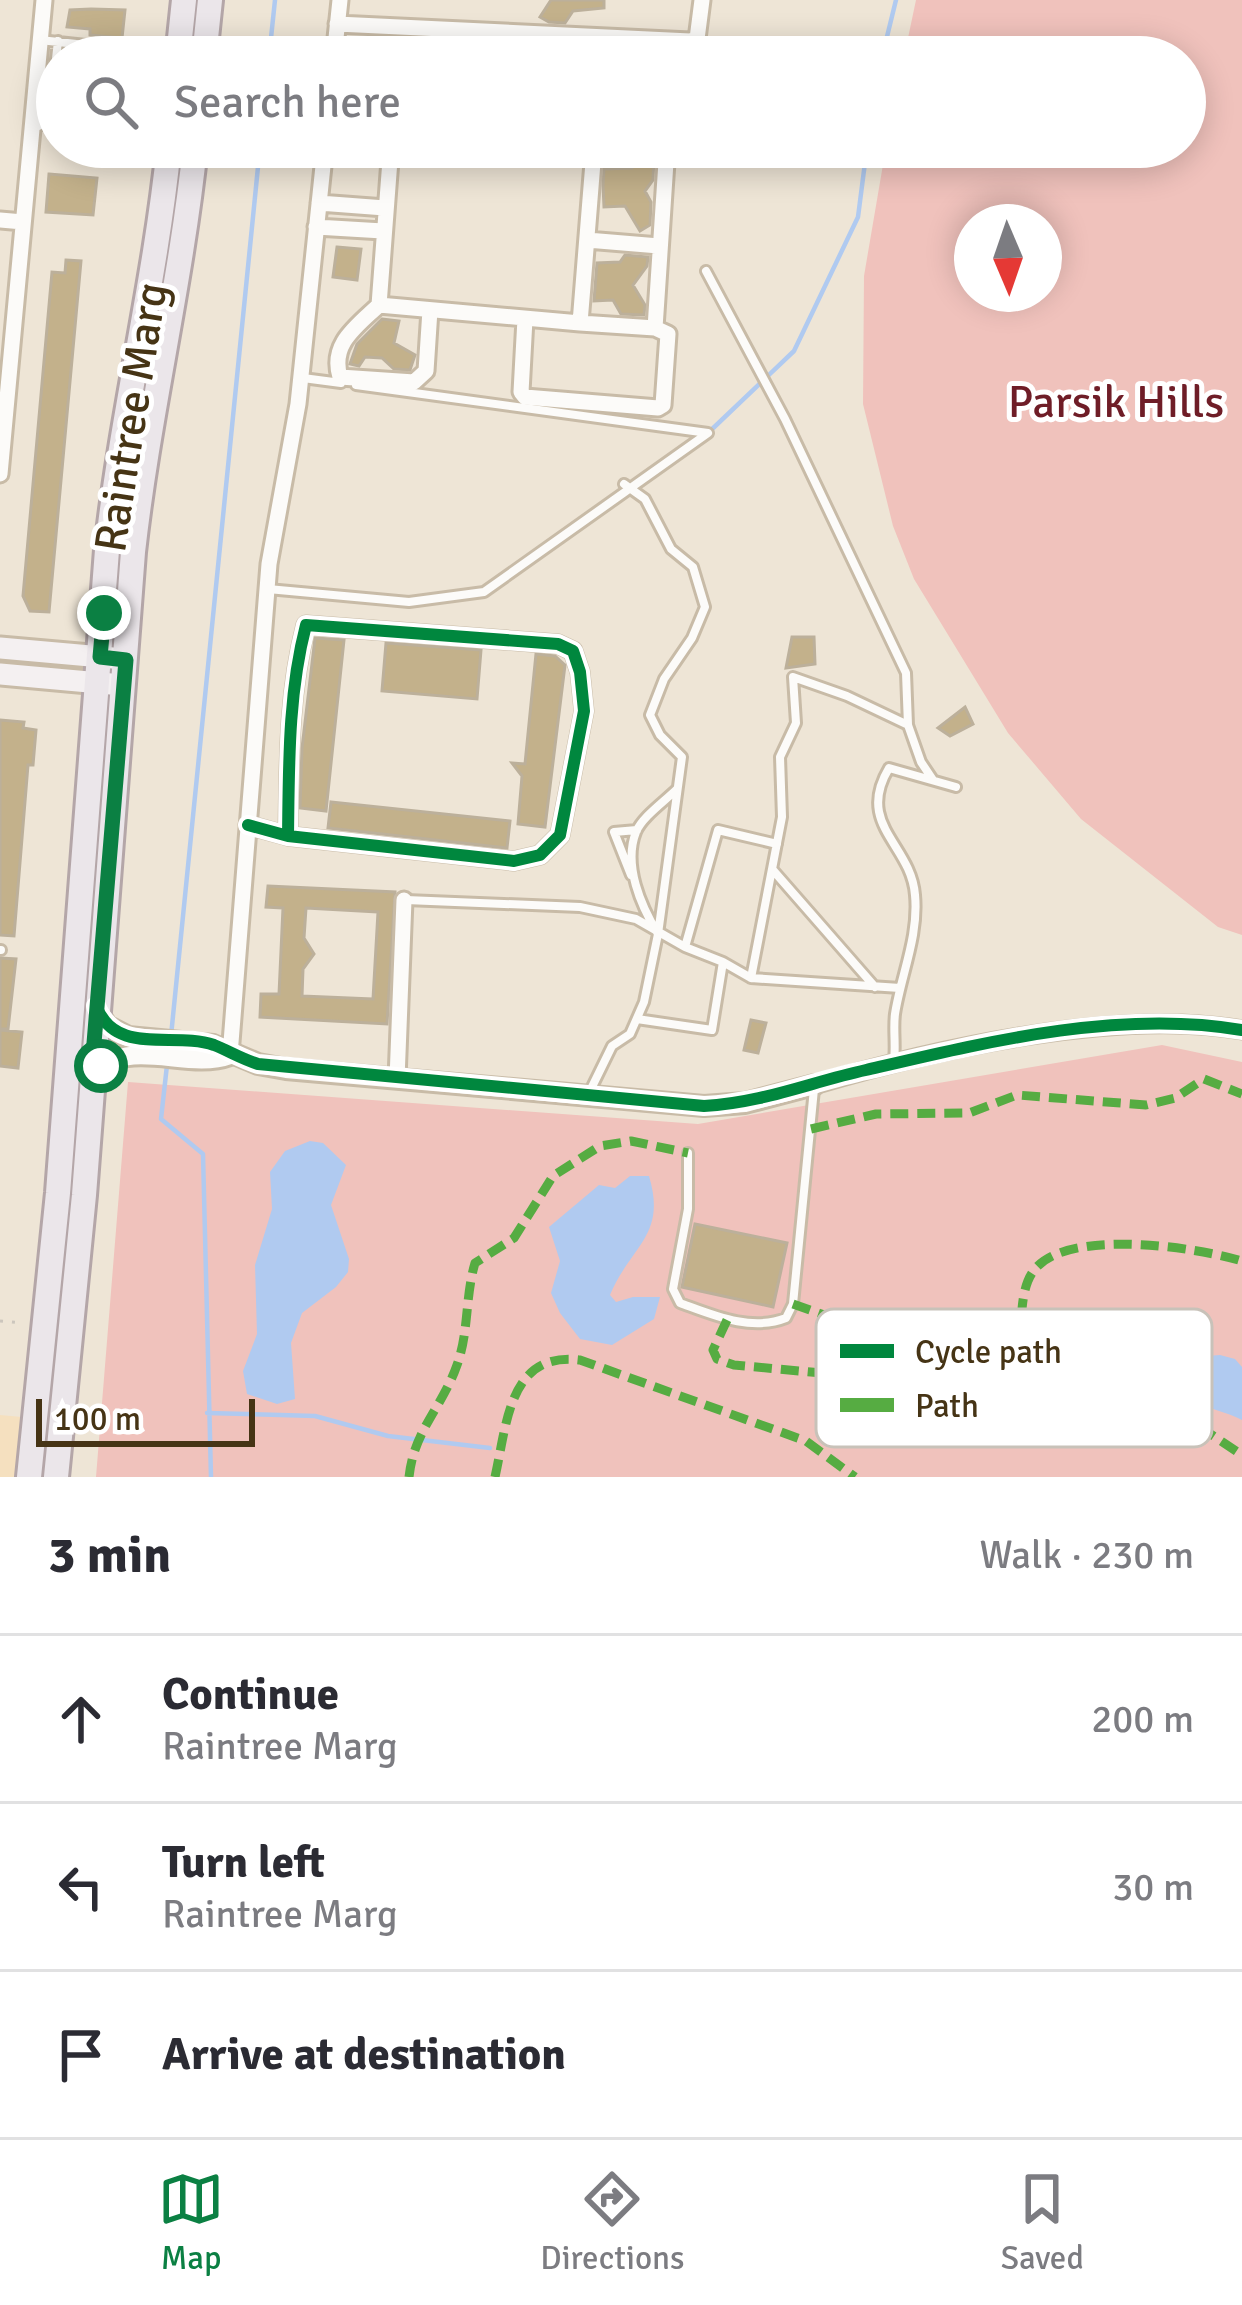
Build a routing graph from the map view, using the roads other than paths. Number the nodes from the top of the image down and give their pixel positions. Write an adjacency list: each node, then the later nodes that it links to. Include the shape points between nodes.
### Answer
1 (44, 0): 7 (street)
2 (184, 0): 8 (main road)
3 (210, 0): 9 (main road)
4 (340, 0): 6 (street)
5 (702, 0): 12 (street)
6 (337, 24): 10 (street); 11 (street)
7 (40, 36)
8 (180, 36)
9 (206, 36)
10 (336, 36)
11 (586, 36)
12 (698, 36)
13 (36, 84): 15 (street)
14 (36, 127): 15 (lane)
15 (32, 128): 25 (street)
16 (166, 168): 43 (main road, Raintree Marg, via 114,482)
17 (193, 168): 44 (main road, Raintree Marg, via 140,485)
18 (323, 168): 22 (street)
19 (389, 168): 23 (street)
20 (596, 168): 28 (street)
21 (665, 168): 29 (street)
22 (319, 203): 23 (street); 26 (street)
23 (385, 208): 27 (street)
24 (0, 220): 25 (street)
25 (23, 222): 37 (street)
26 (316, 227): 27 (street); 36 (street)
27 (383, 231): 31 (street)
28 (587, 240): 29 (street); 34 (street)
29 (659, 246): 35 (street)
30 (706, 271): 46 (lane, via 906,673)
31 (379, 305): 32 (street); 32 (street, via 338,348 340,377 422,377)
32 (430, 310): 33 (street)
33 (525, 319): 34 (street); 35 (street, via 525,397 658,409 668,334)
34 (580, 323): 35 (street)
35 (655, 328)
36 (301, 378): 40 (lane, via 708,433); 41 (street)
37 (1, 460): 38 (street)
38 (0, 475)
39 (623, 484): 40 (lane)
40 (633, 490): 41 (lane, via 484,592 409,602); 49 (lane, via 671,550 693,567 705,607 650,716 682,758)
41 (267, 596): 50 (street)
42 (0, 648): 43 (main road)
43 (99, 670): 44 (main road); 45 (main road); 73 (main road, Raintree Marg)
44 (125, 673): 63 (main road, Raintree Marg)
45 (0, 674)
46 (908, 725): 47 (lane); 53 (lane, via 793,676 796,723 780,757)
47 (933, 780): 48 (lane); 62 (lane, via 889,768 877,789 879,818 915,892)
48 (956, 787)
49 (678, 788): 51 (lane); 57 (lane)
50 (248, 825): 52 (street); 67 (street)
51 (637, 830): 55 (lane); 55 (lane, via 614,832)
52 (288, 836): 52 (street, via 514,861 540,854 560,835 584,712 573,651 306,625 297,659)
53 (777, 844): 54 (lane); 58 (lane, via 718,830)
54 (772, 869): 60 (lane); 61 (lane)
55 (638, 893): 57 (lane)
56 (404, 900): 57 (lane, via 580,907 636,919); 68 (street)
57 (658, 934): 58 (lane); 64 (lane)
58 (685, 947): 59 (lane)
59 (723, 962): 60 (lane); 64 (lane, via 712,1030)
60 (751, 978): 61 (lane)
61 (875, 987): 62 (lane)
62 (900, 988): 70 (lane, via 896,1059)
63 (96, 1006): 66 (street, via 113,1031); 69 (main road, Raintree Marg)
64 (637, 1019): 71 (lane, via 612,1046)
65 (1242, 1030): 70 (street, via 1062,1031)
66 (152, 1048): 67 (street, via 213,1045); 69 (street, via 117,1057)
67 (230, 1055): 68 (street, via 286,1069)
68 (397, 1078): 71 (street)
69 (91, 1079): 74 (main road, Raintree Marg)
70 (814, 1084): 71 (street, via 704,1106); 72 (lane, via 786,1318 727,1320 680,1303 673,1289 688,1209)
71 (588, 1096)
72 (688, 1153)
73 (29, 1477)
74 (56, 1477)

